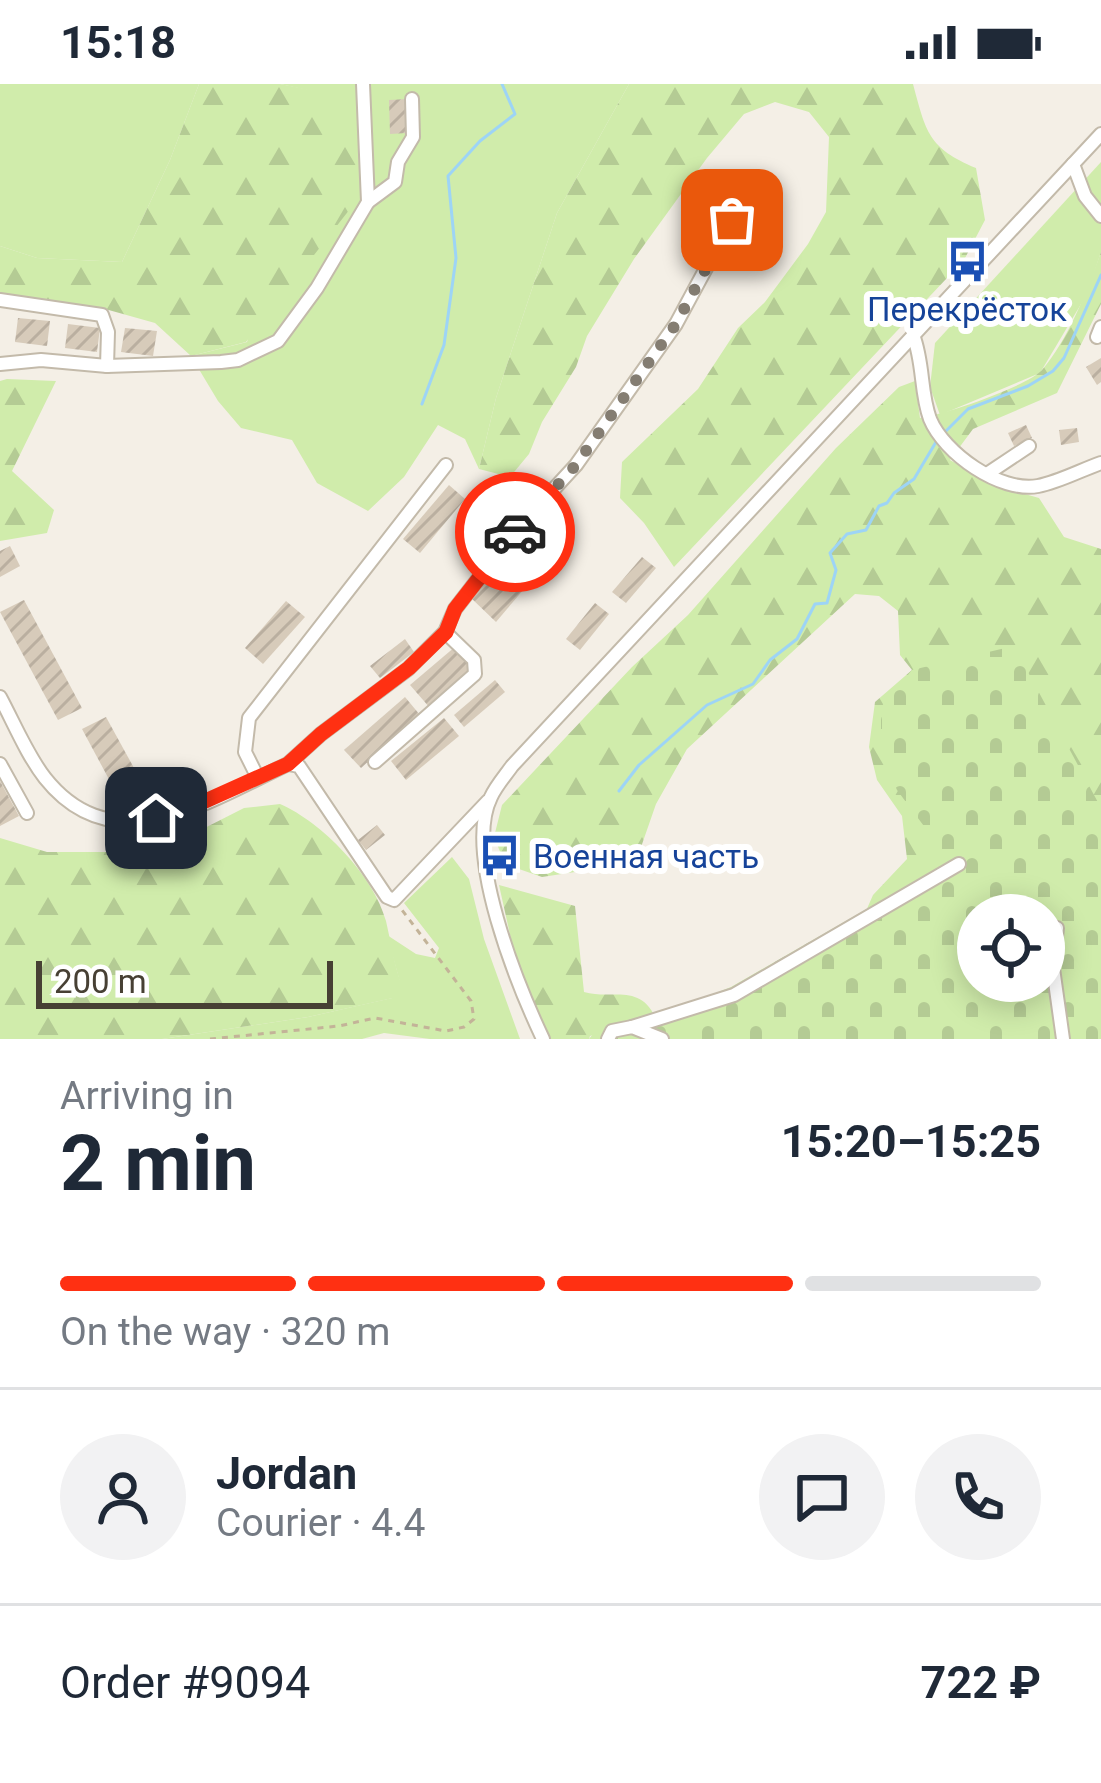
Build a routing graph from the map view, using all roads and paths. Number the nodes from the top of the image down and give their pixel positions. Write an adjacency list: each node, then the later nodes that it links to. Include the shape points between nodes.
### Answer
1 (363, 84): 5 (street)
2 (412, 99): 5 (street, via 413,136 395,182)
3 (1101, 134): 4 (street)
4 (1073, 164): 7 (street); 9 (street)
5 (368, 202): 11 (street, via 278,341 238,360)
6 (762, 202): 16 (street, via 732,220 676,324 576,465 455,609)
7 (1101, 216)
8 (0, 300): 11 (street, via 102,315)
9 (914, 335): 15 (street, via 924,395 942,436); 22 (street)
10 (0, 364): 11 (street)
11 (107, 366)
12 (1029, 446): 15 (street)
13 (1101, 463): 15 (street, via 1036,487)
14 (446, 465): 21 (street, via 249,718 245,752)
15 (987, 474)
16 (446, 632): 18 (street, via 474,660 475,674); 20 (street)
17 (0, 697): 21 (street, via 45,778 87,816 128,825)
18 (375, 762)
19 (0, 764): 23 (street)
20 (288, 764): 21 (street); 25 (street, via 299,766)
21 (258, 778)
22 (489, 800): 25 (street); 29 (street, via 490,883 512,974)
23 (27, 813)
24 (959, 864): 27 (street, via 734,995)
25 (394, 900): 28 (path, via 471,1000 471,1023 446,1031 375,1018)
26 (1058, 1002): 32 (street)
27 (632, 1027): 30 (street); 31 (street)
28 (210, 1039)
29 (543, 1039)
30 (608, 1039)
31 (662, 1039)
32 (1063, 1039)

